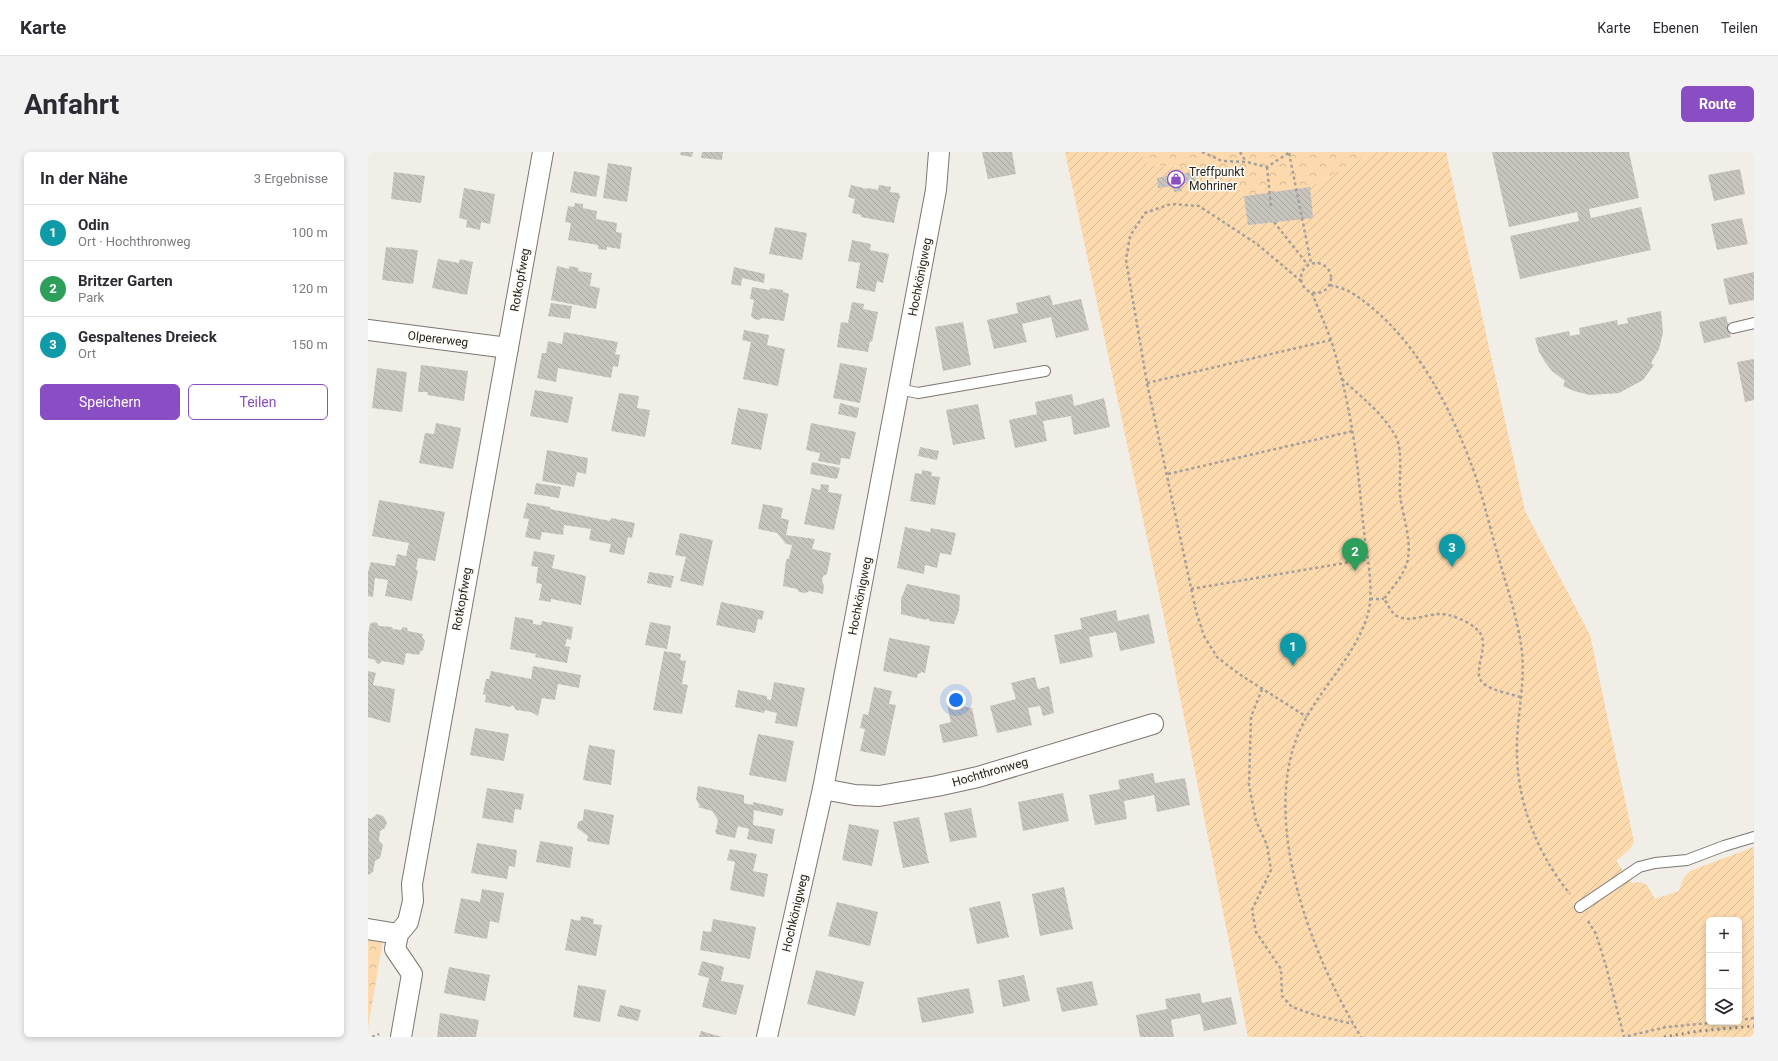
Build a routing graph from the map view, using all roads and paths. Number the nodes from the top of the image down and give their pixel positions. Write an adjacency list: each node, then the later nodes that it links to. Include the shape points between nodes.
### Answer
1 (543, 152): 19 (street, Rotkopfweg)
2 (939, 152): 23 (street, Hochkönigweg, via 936,190)
3 (1202, 152): 6 (path, via 1222,161)
4 (1240, 152): 6 (path)
5 (1289, 152): 7 (path); 10 (path)
6 (1247, 162): 7 (path)
7 (1267, 167): 8 (path)
8 (1271, 206)
9 (1274, 222): 11 (path)
10 (1311, 263): 11 (path); 13 (path, via 1326,266 1332,275)
11 (1308, 265): 12 (path, via 1302,272)
12 (1301, 281): 14 (path); 22 (path, via 1257,244 1198,206 1171,204 1145,213 1130,236 1126,260)
13 (1330, 285): 14 (path, via 1320,293); 31 (path, via 1351,292 1399,333 1432,380 1453,421 1473,470 1517,624 1522,664)
14 (1312, 293): 18 (path)
15 (1754, 323): 16 (lane)
16 (1733, 328)
17 (368, 330): 19 (street, Olpererweg)
18 (1331, 340): 21 (path); 22 (path)
19 (508, 348): 38 (street, Rotkopfweg, via 430,778 412,884 412,902 408,922)
20 (1045, 371): 23 (lane, via 918,393)
21 (1342, 379): 24 (path); 28 (path, via 1380,414 1396,437 1400,449 1400,496 1407,531 1407,563)
22 (1147, 383): 25 (path)
23 (899, 389): 34 (street, Hochkönigweg)
24 (1352, 431): 25 (path); 26 (path)
25 (1168, 474): 27 (path)
26 (1368, 559): 27 (path); 29 (path)
27 (1191, 589): 30 (path, via 1204,636 1217,657)
28 (1384, 599): 29 (path); 31 (path, via 1397,616 1403,618 1441,614 1468,623 1480,633 1484,641 1479,675 1481,682)
29 (1370, 600): 32 (path, via 1367,617 1345,662)
30 (1262, 689): 32 (path); 41 (path, via 1251,717 1249,785 1256,821 1267,846 1271,870 1252,910 1256,932 1281,969 1282,996 1292,1008)
31 (1520, 697): 36 (path, via 1518,775 1526,814 1542,853)
32 (1307, 717): 41 (path, via 1290,760 1286,785 1288,842 1297,885 1315,946)
33 (1153, 724): 34 (street, Hochthronweg, via 978,777 937,786 879,796)
34 (823, 789): 44 (street, Hochkönigweg)
35 (1754, 837): 36 (lane, via 1687,860 1639,867)
36 (1580, 907): 46 (path, via 1598,941)
37 (368, 929): 38 (street)
38 (398, 934): 43 (street, Rotkopfweg, via 394,949 412,974)
39 (1754, 1018): 40 (path)
40 (1742, 1020)
41 (1353, 1024): 45 (path)
42 (1706, 1024): 46 (path, via 1666,1027)
43 (401, 1037)
44 (767, 1037)
45 (1361, 1037)
46 (1624, 1037)

